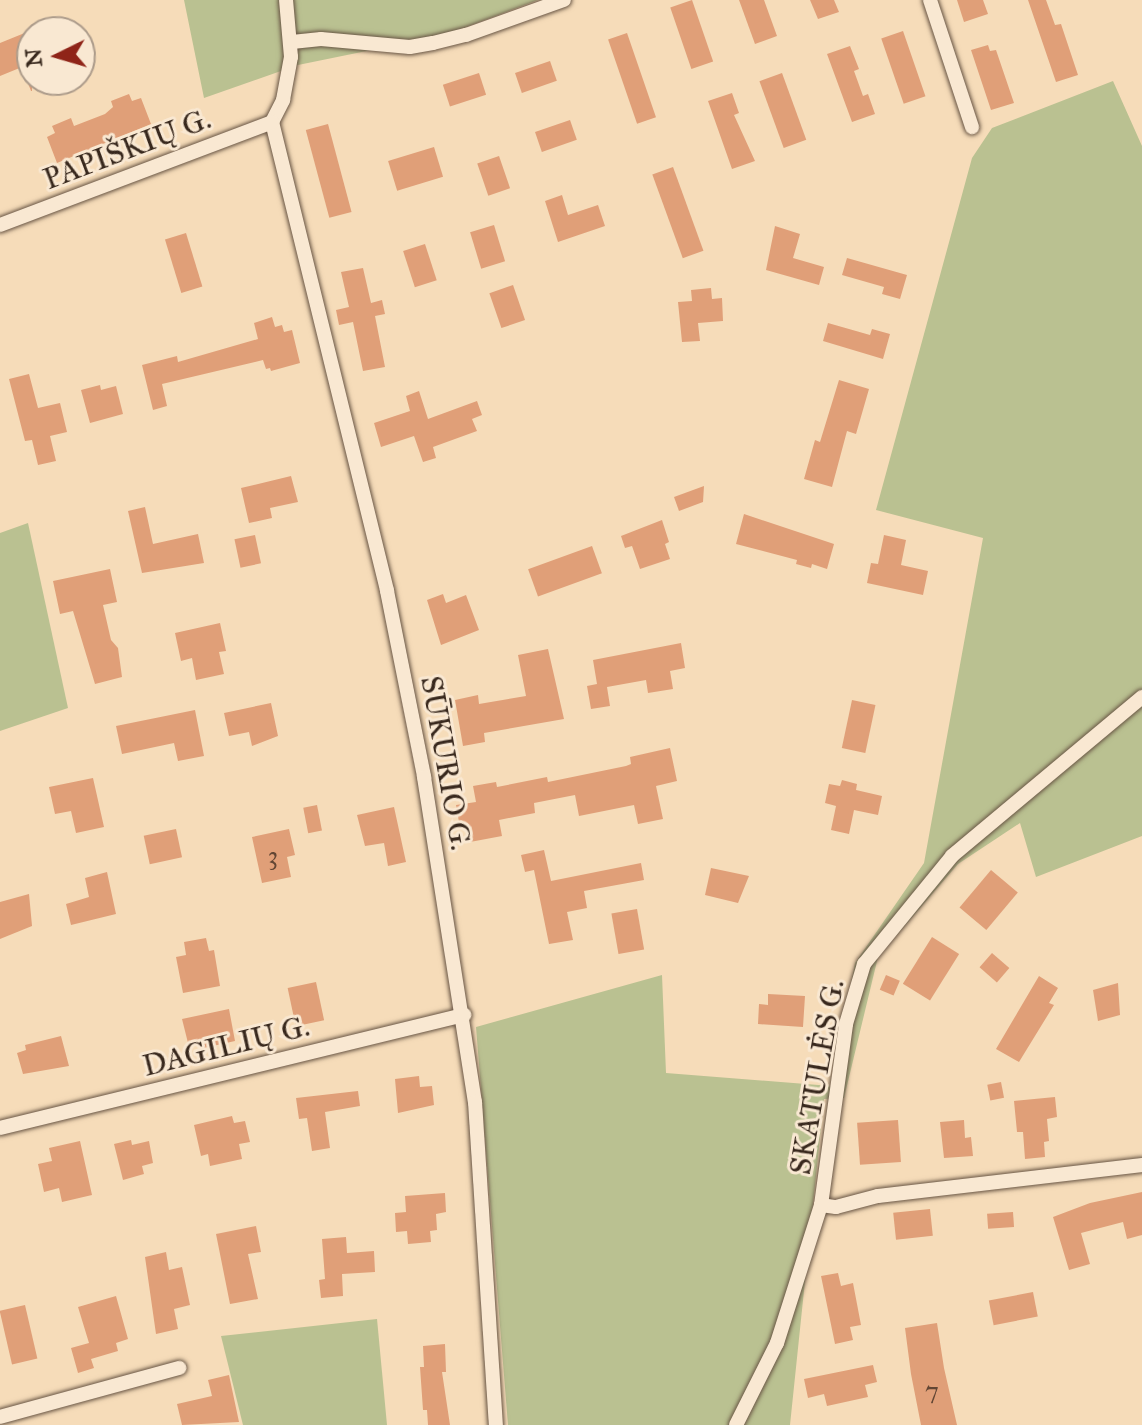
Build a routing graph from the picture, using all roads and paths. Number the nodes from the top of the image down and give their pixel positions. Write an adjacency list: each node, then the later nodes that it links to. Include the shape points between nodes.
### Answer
1 (286, 0): 4 (street)
2 (564, 0): 4 (street, via 466,35 410,47 321,39)
3 (930, 0): 6 (street)
4 (292, 42): 5 (street, via 283,100)
5 (272, 122): 7 (street, PAPIŠKIŲ G.); 9 (street, SŪKURIO G., via 387,591)
6 (972, 127)
7 (0, 225)
8 (1142, 697): 12 (street, SKATULĖS G., via 952,856 864,964 846,1024)
9 (464, 1015): 10 (street, DAGILIŲ G.); 15 (street, SŪKURIO G., via 475,1102)
10 (0, 1128)
11 (1142, 1165): 12 (street)
12 (821, 1205): 16 (street, SKATULĖS G., via 777,1343)
13 (179, 1368): 14 (street)
14 (0, 1417)
15 (496, 1425)
16 (736, 1425)

